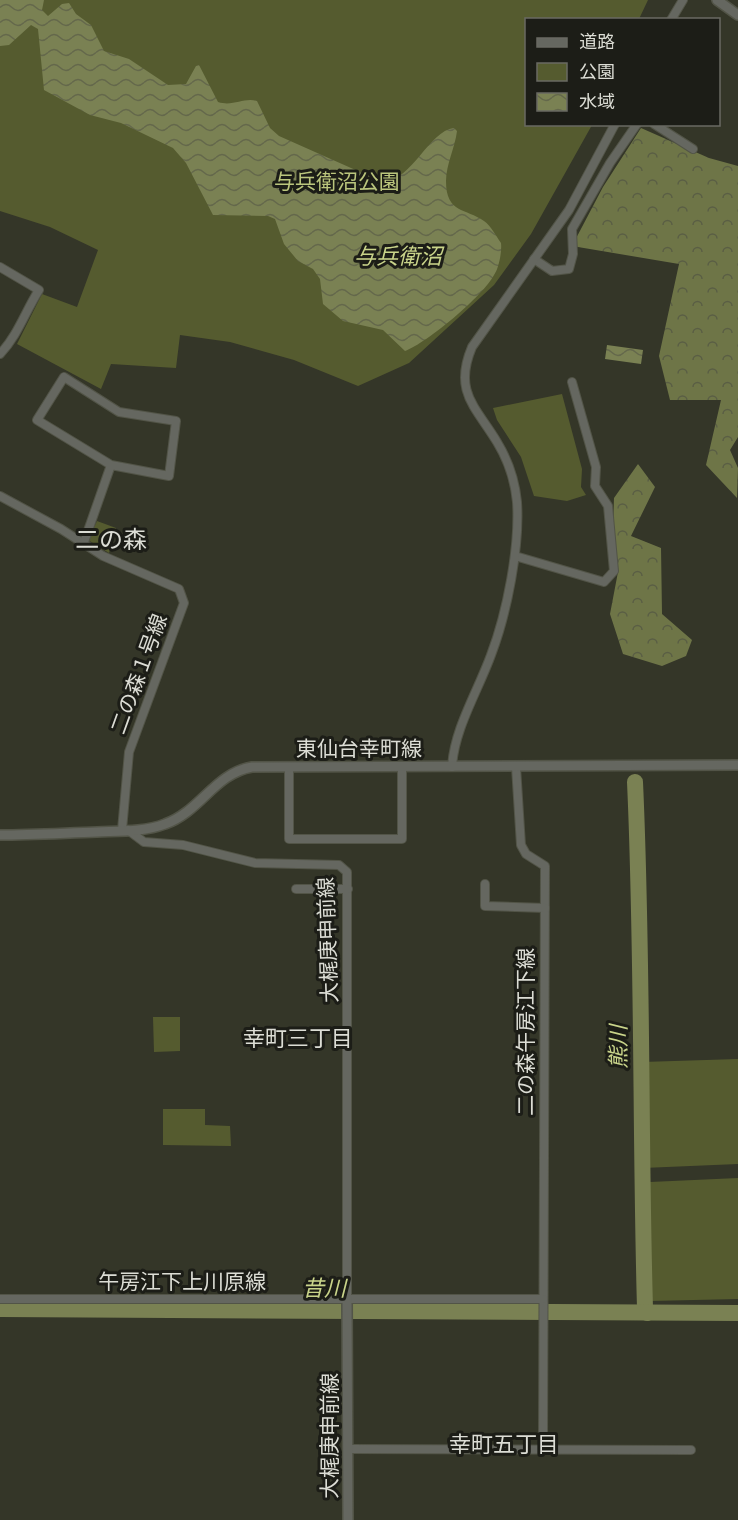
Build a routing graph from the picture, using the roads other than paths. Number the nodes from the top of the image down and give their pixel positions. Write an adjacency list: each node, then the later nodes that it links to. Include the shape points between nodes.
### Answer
1 (683, 0): 4 (street)
2 (717, 0): 3 (street)
3 (738, 15)
4 (672, 18)
5 (614, 126): 9 (street, via 569,210)
6 (636, 126): 9 (street, via 572,229 569,269 552,271)
7 (657, 126): 8 (street)
8 (693, 149)
9 (534, 259): 16 (street, via 472,347 465,369 464,387 470,404 511,468 518,521)
10 (0, 267): 11 (street, via 39,290 20,328)
11 (0, 354)
12 (572, 382): 16 (street, via 596,467 595,486 608,506 614,571 604,582)
13 (111, 465): 13 (street, via 37,420 64,377 119,412 176,421 169,476); 15 (street)
14 (0, 496): 15 (street, 二の森１号線)
15 (83, 545): 22 (street, 二の森１号線, via 179,589 184,603 129,752)
16 (515, 556): 20 (street, via 493,653 455,745)
17 (738, 765): 21 (street, 東仙台幸町線)
18 (289, 767): 19 (street, 東仙台幸町線); 19 (street, via 289,839 402,839); 22 (street, 東仙台幸町線, via 238,769 183,815 165,824)
19 (402, 767): 20 (street, 東仙台幸町線)
20 (452, 767): 21 (street, 東仙台幸町線)
21 (516, 767): 27 (street, 二の森午房江下線, via 521,845 526,854 544,867)
22 (125, 830): 23 (street, 東仙台幸町線); 26 (street, 大梶庚申前線, via 144,842 183,845 255,864 339,865 347,872)
23 (0, 835)
24 (485, 884): 27 (street, via 485,906)
25 (296, 890): 26 (street)
26 (348, 890): 30 (street, 大梶庚申前線)
27 (544, 908): 29 (street, 二の森午房江下線)
28 (0, 1299): 30 (street, 午房江下上川原線)
29 (543, 1303): 30 (street, 午房江下上川原線); 32 (street, 二の森午房江下線)
30 (347, 1307): 31 (street, 大梶庚申前線)
31 (348, 1449): 32 (street); 34 (street, 大梶庚申前線)
32 (543, 1450): 33 (street)
33 (691, 1450)
34 (348, 1520)

